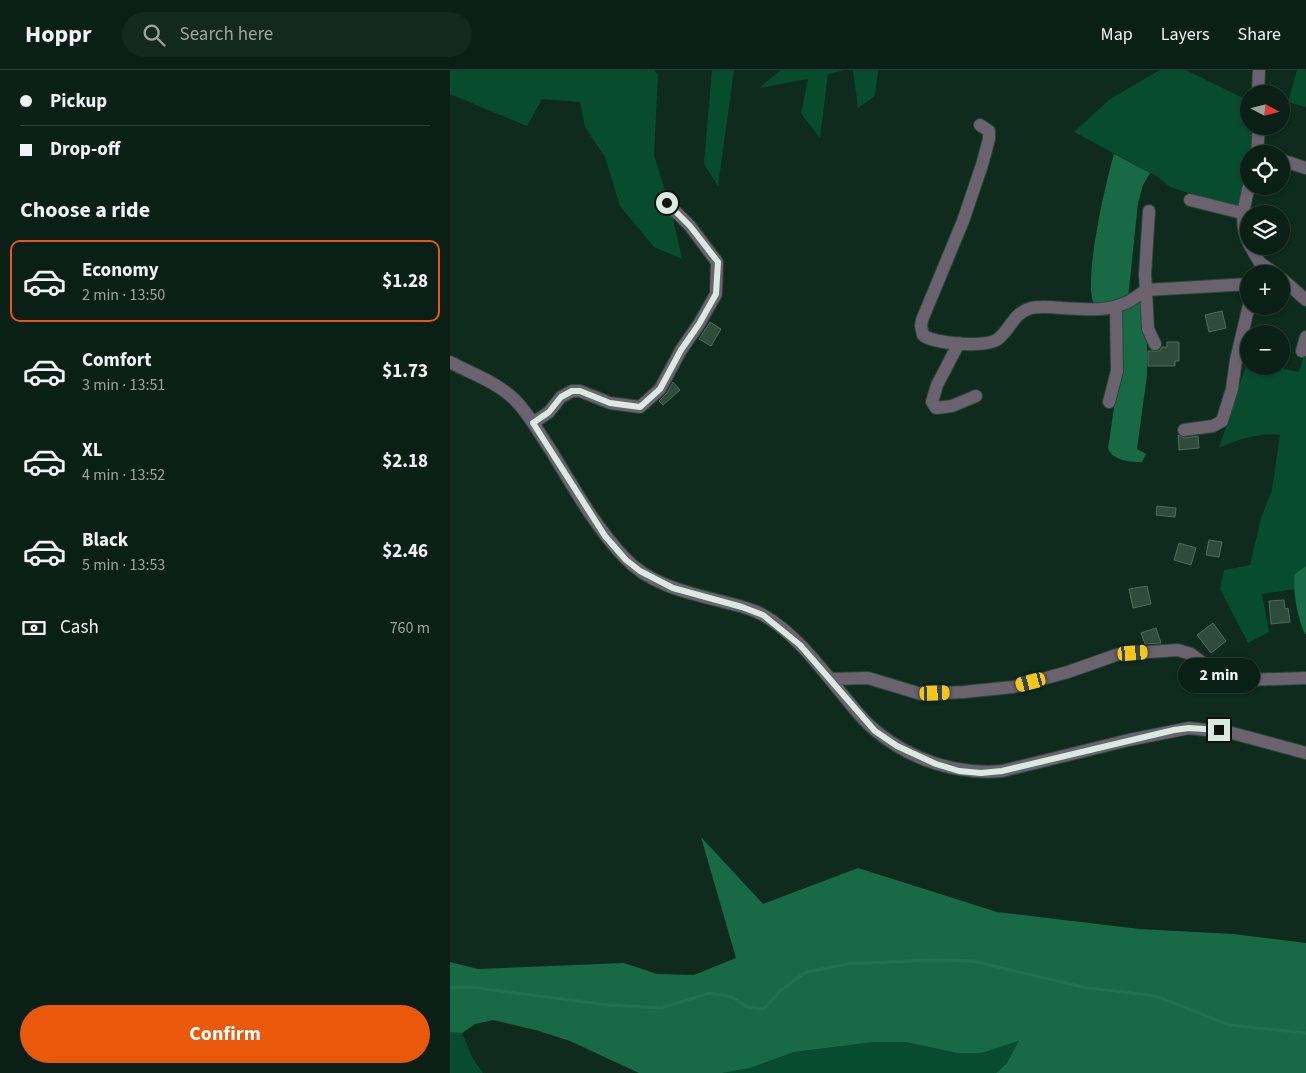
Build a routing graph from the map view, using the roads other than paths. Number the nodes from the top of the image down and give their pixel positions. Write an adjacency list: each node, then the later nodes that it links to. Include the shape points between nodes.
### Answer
1 (1259, 70): 2 (street)
2 (1258, 85)
3 (980, 125): 17 (street, via 989,131 984,158 921,326 923,335 931,340)
4 (1290, 163): 5 (street)
5 (1306, 168)
6 (1190, 200): 9 (street)
7 (667, 203): 23 (street, via 718,262 716,294 660,389 640,407 610,403 572,391)
8 (1149, 211): 12 (street)
9 (1240, 212)
10 (1240, 285): 12 (street)
11 (1290, 286): 13 (street)
12 (1146, 290): 14 (street); 18 (street, via 1148,329)
13 (1306, 300)
14 (1116, 306): 17 (street, via 1102,309 1033,308 1015,317 995,341); 22 (street, via 1117,371)
15 (1247, 315): 24 (street, via 1222,421 1213,426)
16 (1306, 337): 19 (street)
17 (959, 343): 21 (street, via 937,385 932,402 936,408 945,408)
18 (1155, 344)
19 (1302, 351)
20 (450, 362): 23 (street, via 491,382 509,395)
21 (976, 396)
22 (1109, 402)
23 (533, 423): 26 (street, via 605,536 626,560 646,575 673,588 763,615 800,645)
24 (1184, 430)
25 (1306, 678): 26 (street, via 1244,680 1227,676 1191,654 1178,650 1119,654 1013,687 964,692 921,694 868,678)
26 (830, 679): 27 (street, via 875,731 917,756 959,771 1002,771 1189,728 1232,733)
27 (1306, 753)

